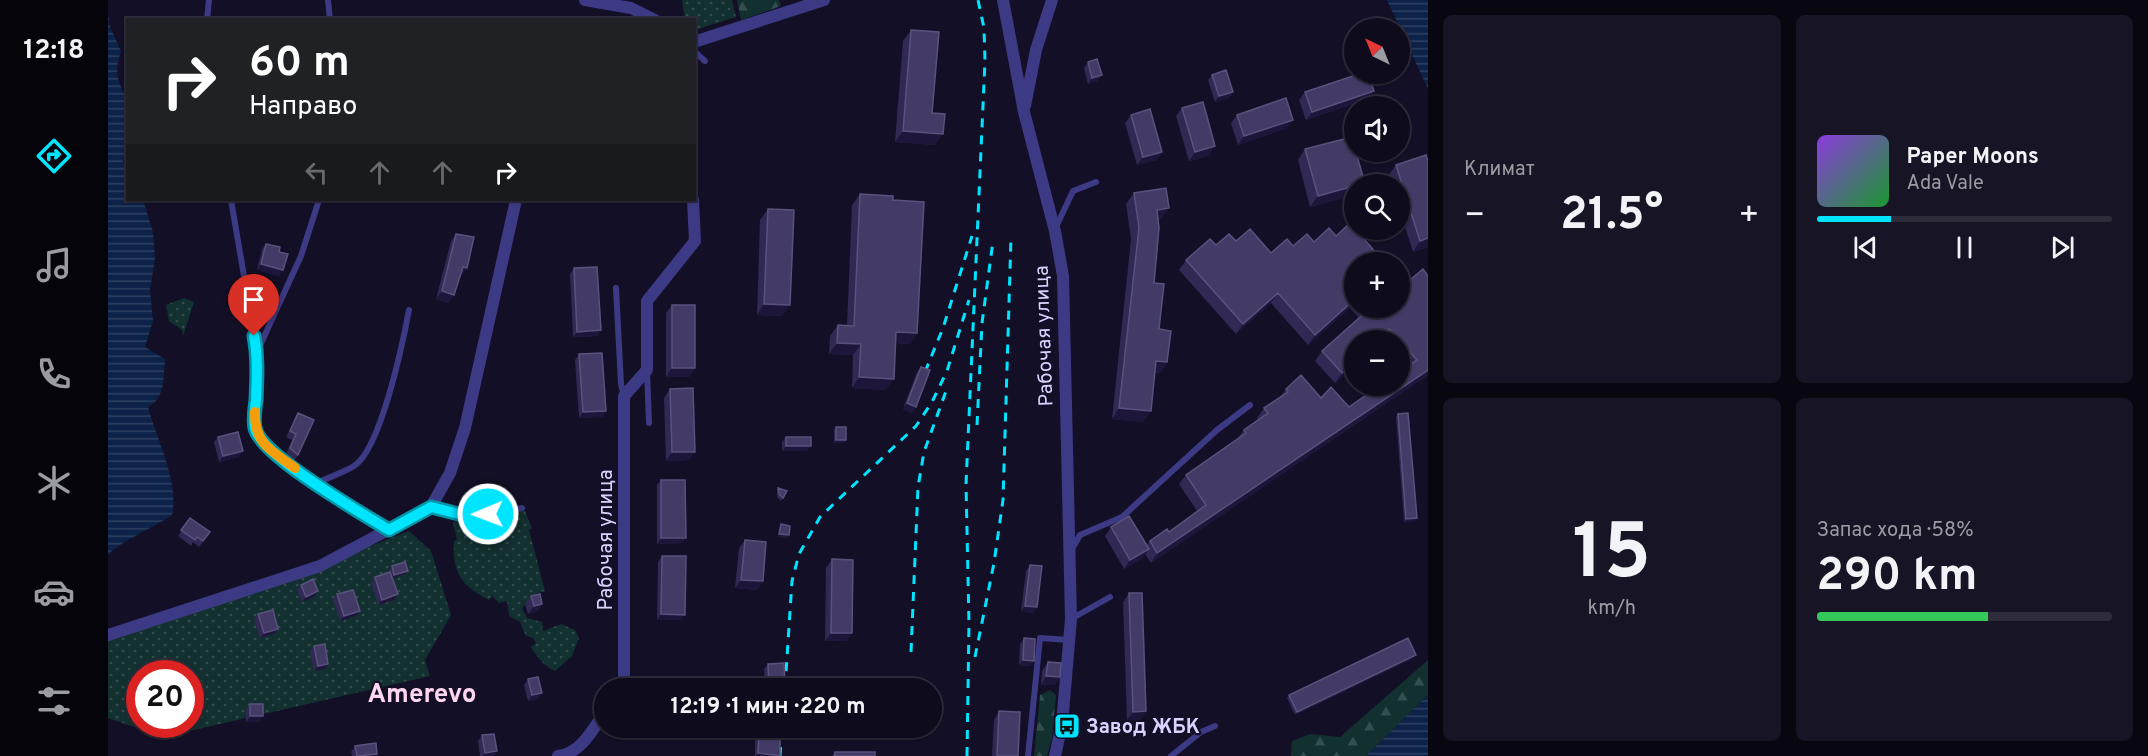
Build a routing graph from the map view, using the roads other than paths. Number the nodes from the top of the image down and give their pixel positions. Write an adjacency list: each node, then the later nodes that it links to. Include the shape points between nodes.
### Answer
1 (209, 0): 7 (lane)
2 (328, 0): 8 (lane)
3 (585, 0): 9 (street, via 632,8)
4 (824, 0): 10 (street)
5 (1003, 0): 13 (street, Рабочая улица)
6 (1052, 0): 13 (street)
7 (207, 18)
8 (330, 18)
9 (652, 18)
10 (696, 41)
11 (696, 53): 12 (lane)
12 (705, 61)
13 (1023, 112): 19 (street, Рабочая улица)
14 (1096, 182): 19 (lane, via 1073,191)
15 (231, 201): 22 (lane)
16 (319, 201): 22 (lane, via 301,256)
17 (516, 201): 28 (street, via 465,428 450,473)
18 (693, 201): 23 (street, via 695,241 647,301)
19 (1055, 231): 31 (street, Рабочая улица, via 1063,276)
20 (616, 288): 24 (lane)
21 (409, 310): 27 (lane, via 394,378 367,452 355,466)
22 (257, 352): 27 (lane, via 255,428 261,442)
23 (647, 370): 24 (street); 26 (lane)
24 (624, 396): 36 (street, Рабочая улица)
25 (1250, 405): 31 (lane, via 1122,517 1080,535)
26 (649, 423)
27 (316, 483): 30 (lane)
28 (431, 507): 29 (lane, via 471,517); 30 (street)
29 (522, 508)
30 (389, 530): 34 (street, via 320,566)
31 (1069, 555): 33 (street, Рабочая улица)
32 (1110, 597): 33 (lane)
33 (1071, 620): 35 (street, Рабочая улица)
34 (108, 635)
35 (1070, 640): 40 (lane, via 1040,638); 41 (street, Рабочая улица)
36 (624, 678)
37 (1215, 726): 42 (lane)
38 (594, 727): 39 (street, via 585,740)
39 (562, 755)
40 (1028, 756)
41 (1055, 756)
42 (1171, 756)

